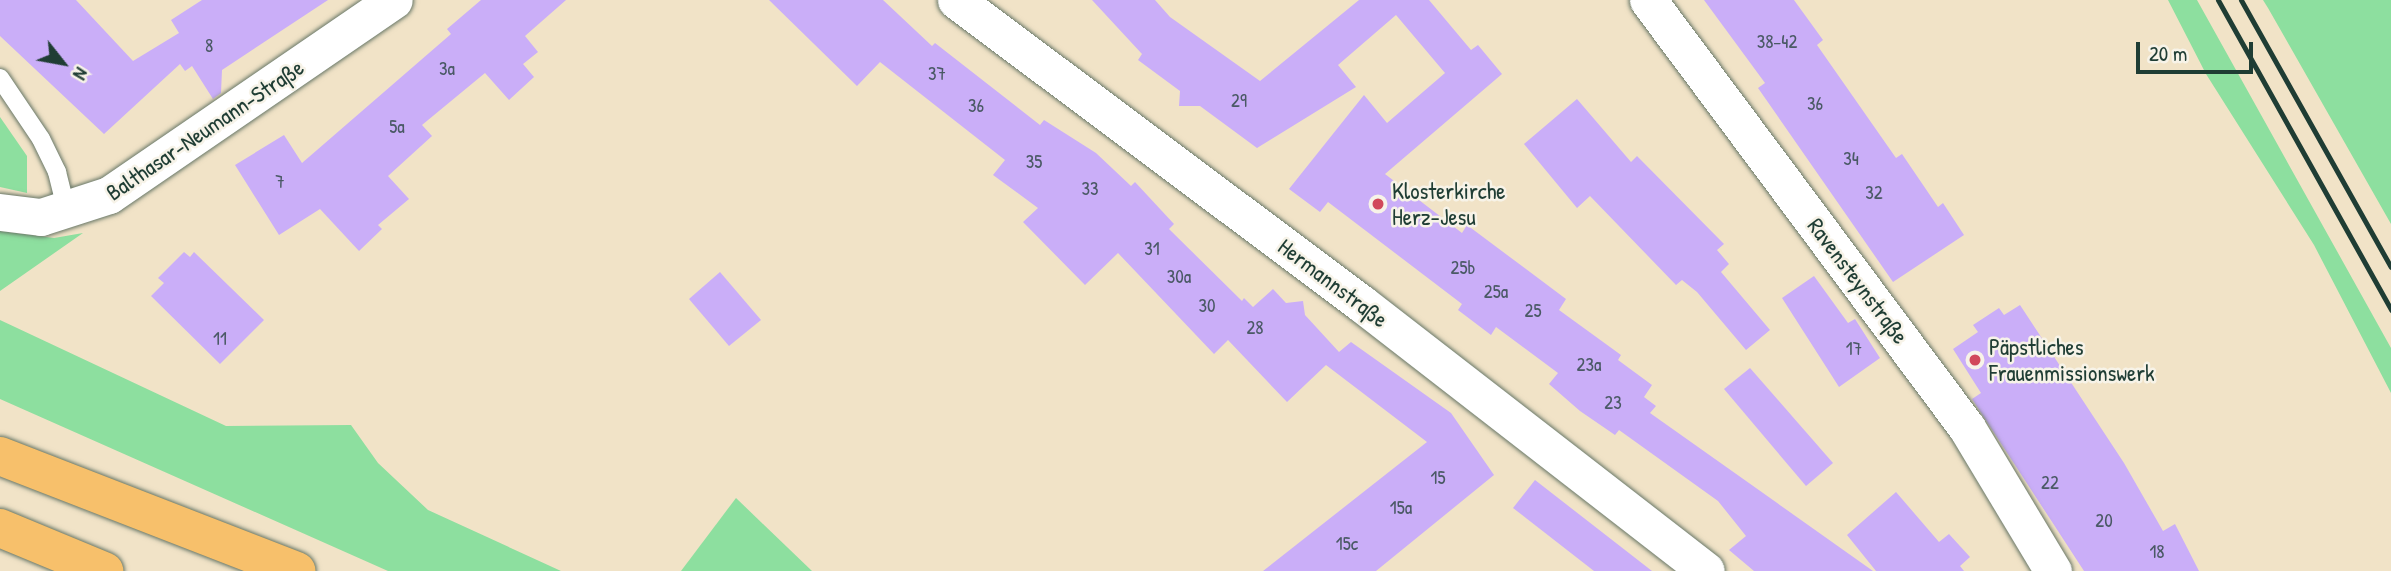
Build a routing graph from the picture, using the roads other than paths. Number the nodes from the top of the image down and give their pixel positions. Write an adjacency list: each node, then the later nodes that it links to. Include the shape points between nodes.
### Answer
1 (394, 0): 6 (street, Balthasar-Neumann-Straße, via 109,195)
2 (956, 0): 11 (street, Hermannstraße, via 1373,312)
3 (1648, 0): 12 (street, Ravensteynstraße, via 1967,428)
4 (0, 78): 6 (lane, via 41,139 57,173)
5 (0, 212): 6 (street, Balthasar-Neumann-Straße, via 41,217)
6 (67, 212)
7 (0, 456): 10 (highway)
8 (0, 528): 9 (highway)
9 (104, 571)
10 (296, 571)
11 (1706, 571)
12 (2053, 571)

